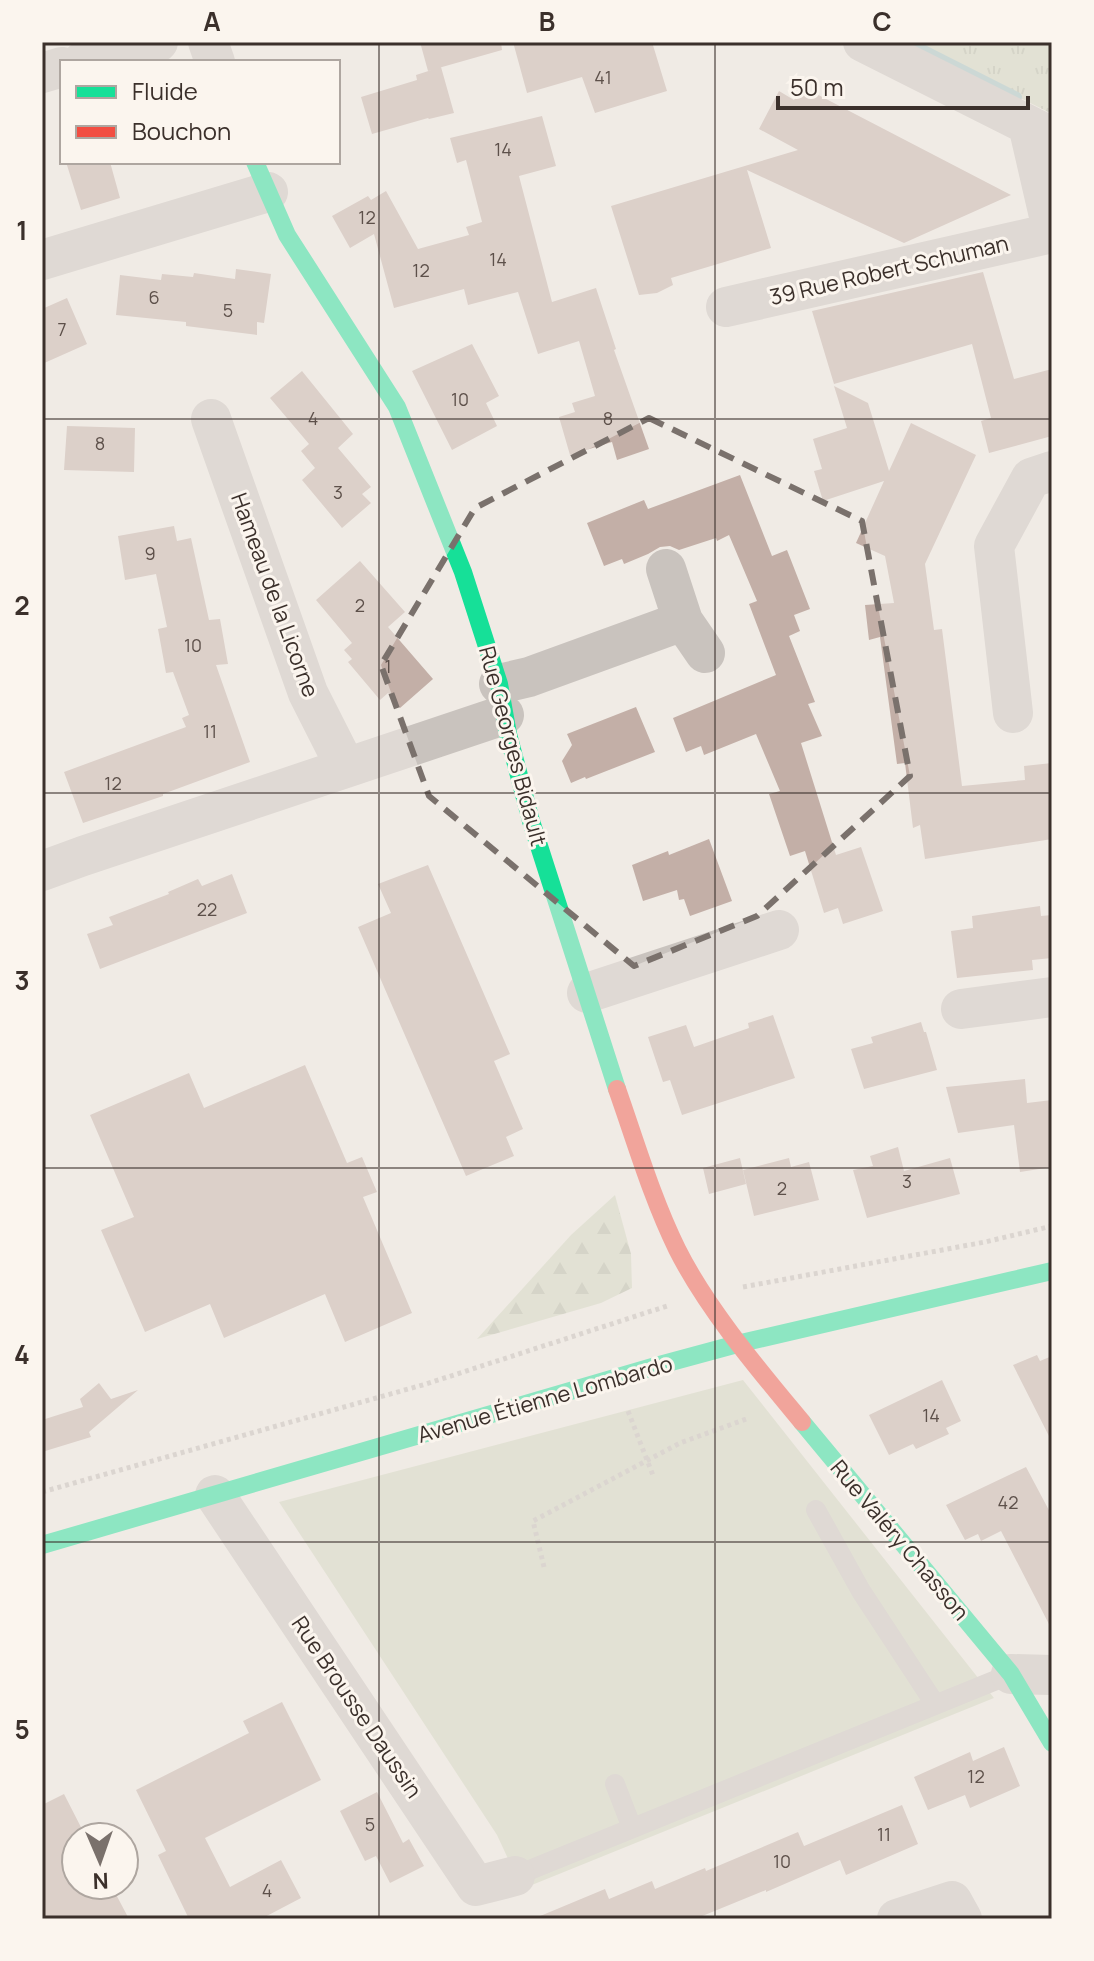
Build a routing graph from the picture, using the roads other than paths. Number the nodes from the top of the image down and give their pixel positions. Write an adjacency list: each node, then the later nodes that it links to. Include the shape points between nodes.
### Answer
1 (158, 42): 3 (street)
2 (863, 42): 4 (street)
3 (90, 60)
4 (1040, 131): 6 (street, 39 Rue Robert Schuman)
5 (261, 177): 7 (street); 12 (street, Rue Georges Bidault, via 287,235 397,407 463,572)
6 (1052, 231): 8 (street, 39 Rue Robert Schuman)
7 (42, 260)
8 (726, 307)
9 (211, 419): 14 (street, Hameau de la Licorne, via 308,693)
10 (1052, 471): 13 (street, via 1031,478 994,546)
11 (666, 569): 12 (street, via 694,637 529,677)
12 (502, 700): 14 (street); 17 (street, Rue Georges Bidault, via 531,821)
13 (1013, 713)
14 (346, 768): 15 (street)
15 (42, 871)
16 (779, 930): 17 (street)
17 (587, 993): 21 (street, Rue Georges Bidault, via 663,1218 704,1296)
18 (1052, 997): 19 (street)
19 (961, 1009)
20 (1052, 1271): 21 (street, Avenue Étienne Lombardo)
21 (741, 1343): 22 (street, Avenue Étienne Lombardo); 25 (street, Rue Valéry Chasson)
22 (215, 1495): 24 (street, Avenue Étienne Lombardo); 31 (street, Rue Brousse Daussin, via 476,1886)
23 (816, 1510): 27 (lane)
24 (42, 1545)
25 (1011, 1674): 26 (street); 27 (lane); 28 (street, Rue Valéry Chasson)
26 (1052, 1675)
27 (935, 1704): 30 (lane)
28 (1052, 1743)
29 (615, 1784): 30 (lane)
30 (632, 1828): 31 (lane)
31 (515, 1876)
32 (897, 1919): 33 (street, via 952,1901)
33 (962, 1919)

